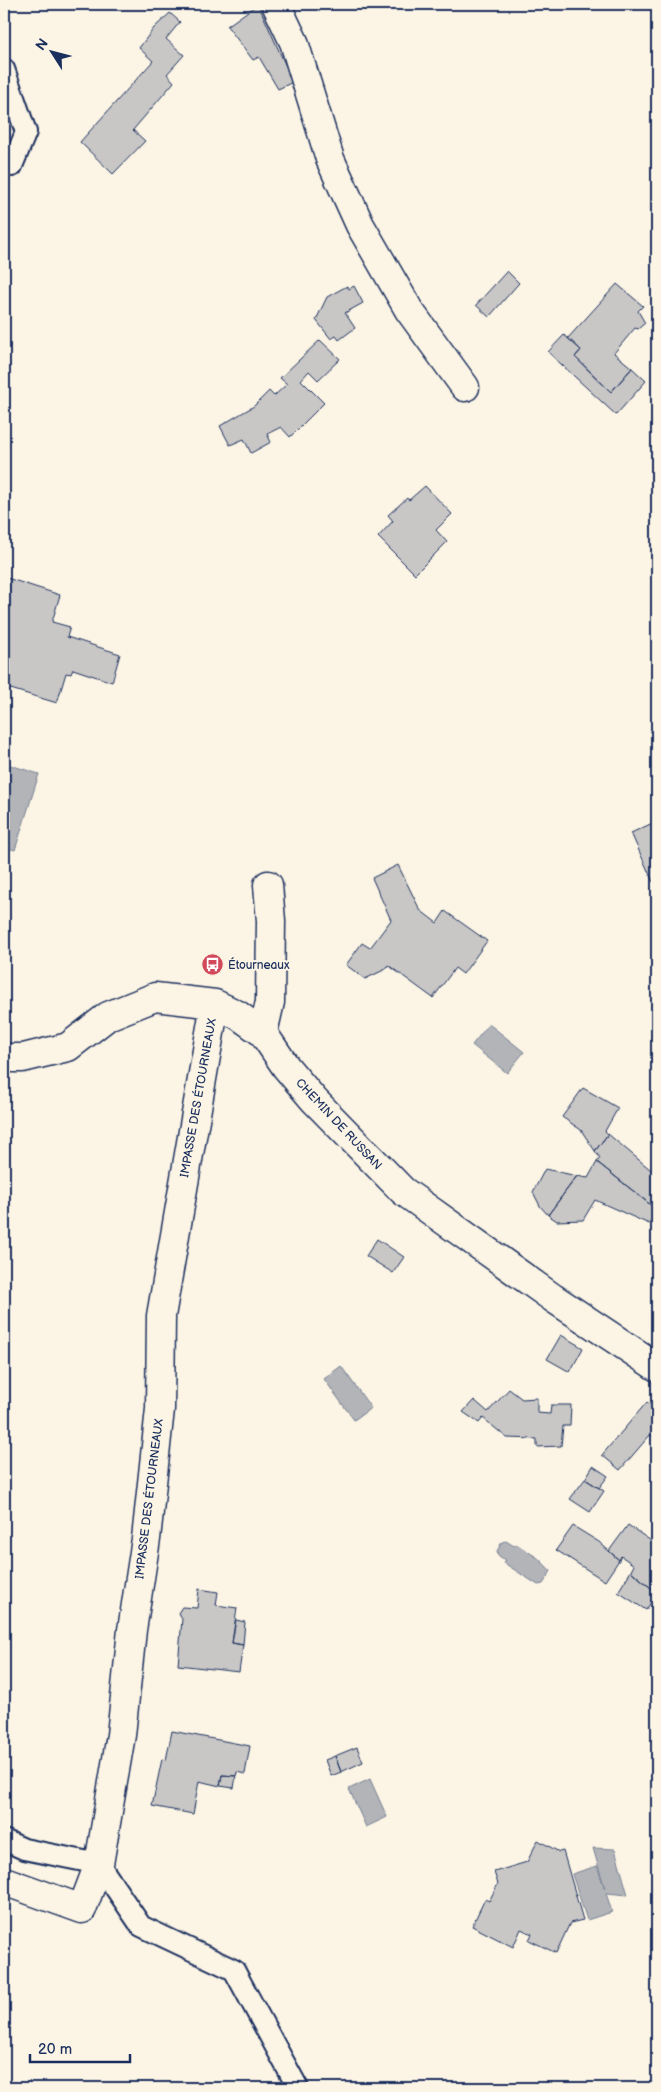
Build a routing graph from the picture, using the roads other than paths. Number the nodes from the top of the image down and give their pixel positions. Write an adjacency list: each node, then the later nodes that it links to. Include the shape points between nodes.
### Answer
1 (276, 4): 5 (street, via 294,42 330,159 360,225 408,310)
2 (4, 69): 3 (lane)
3 (7, 94): 4 (lane, via 26,132 12,166)
4 (4, 160)
5 (465, 387)
6 (268, 885): 8 (street, via 270,1002)
7 (215, 1004): 8 (street, CHEMIN DE RUSSAN); 9 (street, CHEMIN DE RUSSAN, via 155,996 108,1016 68,1048 23,1058); 12 (street, IMPASSE DES ÉTOURNEAUX, via 161,1316 160,1409 146,1539 121,1735)
8 (264, 1033): 10 (street, CHEMIN DE RUSSAN, via 286,1067 314,1100 403,1191 552,1298)
9 (4, 1058)
10 (657, 1367)
11 (4, 1840): 12 (lane, via 24,1849)
12 (100, 1864): 13 (street, IMPASSE DES ÉTOURNEAUX, via 82,1909); 14 (lane, via 141,1926 234,1970)
13 (4, 1881)
14 (298, 2088)

